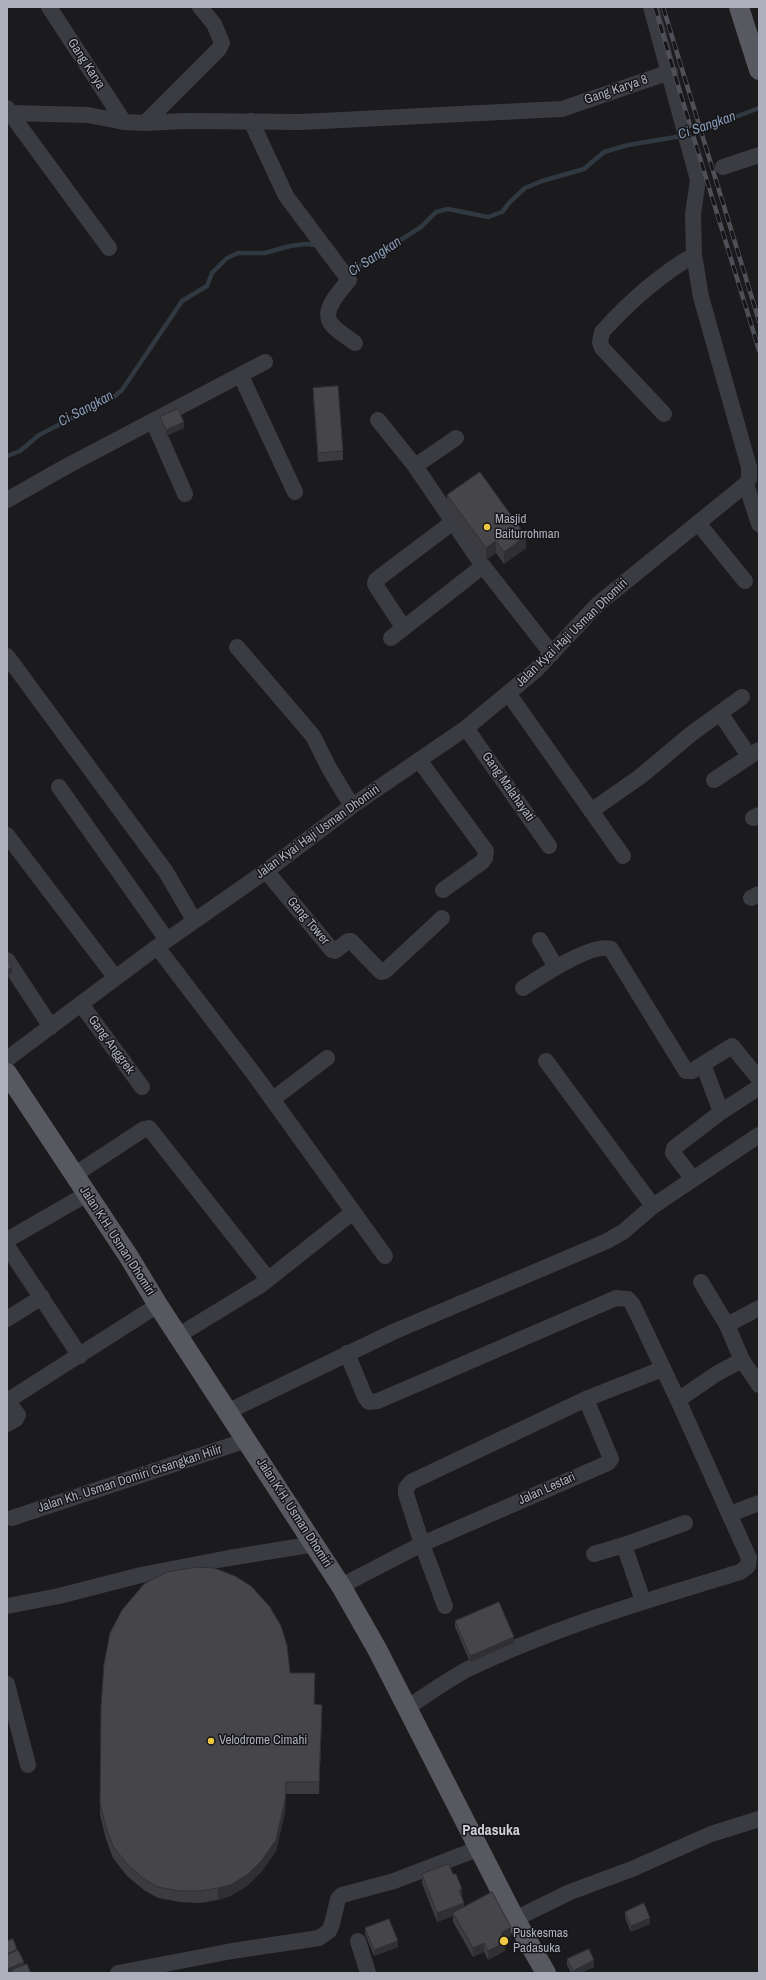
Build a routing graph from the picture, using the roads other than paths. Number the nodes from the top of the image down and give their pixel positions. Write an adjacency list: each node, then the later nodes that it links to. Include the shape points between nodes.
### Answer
1 (49, 7): 9 (street, Gang Karya)
2 (200, 7): 10 (street, via 214,24 222,43)
3 (651, 7): 6 (street)
4 (739, 7): 5 (main road)
5 (759, 70)
6 (670, 72): 8 (street, Gang Karya 8, via 562,109 302,122); 14 (street, via 698,180 694,214)
7 (8, 111): 9 (street, Gang Karya 8, via 88,114); 13 (street)
8 (251, 121): 10 (street, Gang Karya 8); 15 (street, via 286,196 344,275 330,306 328,318 333,326)
9 (124, 122): 10 (street, Gang Karya 8)
10 (145, 123)
11 (759, 155): 12 (street)
12 (723, 167)
13 (109, 248)
14 (694, 254): 18 (street, via 671,268 637,295 602,332 600,338 602,348); 23 (street, via 701,297 749,467 749,479)
15 (355, 343)
16 (265, 362): 17 (street)
17 (241, 376): 20 (street); 24 (street)
18 (664, 414)
19 (378, 420): 22 (street)
20 (153, 421): 25 (street); 26 (street)
21 (456, 438): 22 (street)
22 (416, 466): 27 (street)
23 (746, 484): 28 (street, Jalan Kyai Haji Usman Dhomiri); 29 (street)
24 (295, 492)
25 (186, 494)
26 (7, 500)
27 (453, 522): 30 (street); 32 (street, via 376,580 375,584)
28 (698, 523): 31 (street); 35 (street, Jalan Kyai Haji Usman Dhomiri, via 598,604)
29 (759, 524)
30 (483, 566): 32 (street); 35 (street)
31 (745, 581)
32 (403, 627): 33 (street)
33 (391, 638)
34 (237, 647): 45 (street, via 313,736)
35 (552, 654): 37 (street, Jalan Kyai Haji Usman Dhomiri)
36 (7, 656): 53 (street, via 166,872)
37 (508, 693): 40 (street, Jalan Kyai Haji Usman Dhomiri); 46 (street)
38 (742, 698): 39 (street)
39 (720, 713): 41 (street); 46 (street, via 641,776)
40 (466, 728): 42 (street, Jalan Kyai Haji Usman Dhomiri); 48 (street, Gang Malahayati)
41 (754, 753): 43 (street)
42 (419, 760): 45 (street, Jalan Kyai Haji Usman Dhomiri); 51 (street, via 486,851 482,862)
43 (714, 780)
44 (59, 787): 55 (street)
45 (352, 806): 50 (street, Jalan Kyai Haji Usman Dhomiri)
46 (591, 811): 49 (street)
47 (7, 834): 58 (street)
48 (549, 846)
49 (623, 856)
50 (266, 871): 52 (street, Gang Tower, via 332,950 335,951 348,940 351,941 381,972); 53 (street, Jalan Kyai Haji Usman Dhomiri)
51 (443, 890)
52 (442, 918)
53 (194, 920): 55 (street, Jalan Kyai Haji Usman Dhomiri)
54 (540, 940): 57 (street)
55 (162, 943): 58 (street, Jalan Kyai Haji Usman Dhomiri); 70 (street)
56 (7, 960): 61 (street)
57 (556, 966): 59 (street); 65 (street, via 601,947 611,949 686,1071 692,1072)
58 (115, 977): 60 (street, Jalan Kyai Haji Usman Dhomiri)
59 (523, 988)
60 (81, 1004): 61 (street, Jalan Kyai Haji Usman Dhomiri); 68 (street, Gang Anggrek)
61 (51, 1027): 63 (street, Jalan Kyai Haji Usman Dhomiri)
62 (328, 1058): 70 (street)
63 (7, 1059)
64 (546, 1061): 76 (street)
65 (703, 1064): 67 (street, via 732,1046); 71 (street)
66 (7, 1073): 73 (main road, Jalan K.H. Usman Dhomiri)
67 (759, 1079)
68 (142, 1087)
69 (759, 1087): 71 (street)
70 (273, 1099): 77 (street)
71 (721, 1112): 74 (street, via 674,1148 673,1153)
72 (759, 1135): 74 (street)
73 (74, 1175): 75 (main road, Jalan K.H. Usman Dhomiri); 81 (street, via 149,1128)
74 (693, 1179): 76 (street)
75 (87, 1194): 78 (street); 84 (main road, Jalan K.H. Usman Dhomiri)
76 (653, 1206): 89 (street, via 623,1232 605,1242 467,1299)
77 (353, 1212): 80 (street); 81 (street)
78 (7, 1240)
79 (7, 1246): 83 (street)
80 (385, 1256)
81 (268, 1279): 88 (street)
82 (701, 1282): 87 (street)
83 (42, 1297): 86 (street); 90 (street)
84 (158, 1305): 88 (main road, Jalan K.H. Usman Dhomiri); 90 (street)
85 (759, 1308): 87 (street)
86 (7, 1319)
87 (727, 1325): 91 (street)
88 (179, 1335): 97 (main road, Jalan K.H. Usman Dhomiri)
89 (347, 1353): 92 (street, via 365,1397 369,1402 378,1401 616,1298 622,1298 628,1299 633,1305); 97 (street)
90 (80, 1356): 96 (street)
91 (742, 1360): 93 (street); 95 (street)
92 (662, 1369): 94 (street); 95 (street)
93 (759, 1385)
94 (586, 1399): 105 (street, via 411,1482 406,1488 406,1494); 105 (street, Jalan Lestari, via 611,1459 608,1463)
95 (678, 1400): 101 (street)
96 (7, 1401): 98 (street, via 18,1415)
97 (229, 1411): 99 (main road, Jalan K.H. Usman Dhomiri)
98 (7, 1424)
99 (247, 1440): 102 (street, Jalan Kh. Usman Domiri Cisangkan Hilir); 104 (main road, Jalan K.H. Usman Dhomiri)
100 (759, 1503): 101 (street)
101 (730, 1514): 109 (street, via 749,1558 745,1570)
102 (12, 1518)
103 (685, 1523): 106 (street)
104 (315, 1544): 108 (main road, Jalan K.H. Usman Dhomiri); 110 (street, via 141,1575)
105 (422, 1544): 108 (street); 111 (street)
106 (624, 1545): 107 (street); 109 (street)
107 (594, 1554)
108 (341, 1586): 113 (main road, Jalan K.H. Usman Dhomiri, via 377,1649)
109 (643, 1601): 113 (street, via 546,1634 467,1670)
110 (7, 1606)
111 (445, 1606)
112 (7, 1684): 114 (street)
113 (406, 1708): 116 (main road, Jalan K.H. Usman Dhomiri)
114 (28, 1765)
115 (759, 1819): 117 (street, via 712,1834 632,1869 570,1892)
116 (480, 1848): 117 (main road, Jalan K.H. Usman Dhomiri); 119 (street, via 394,1881 342,1895 338,1899 329,1930 320,1938 232,1951)
117 (515, 1919): 121 (main road, Jalan K.H. Usman Dhomiri)
118 (358, 1941): 120 (street)
119 (118, 1973)
120 (368, 1973)
121 (546, 1973)

